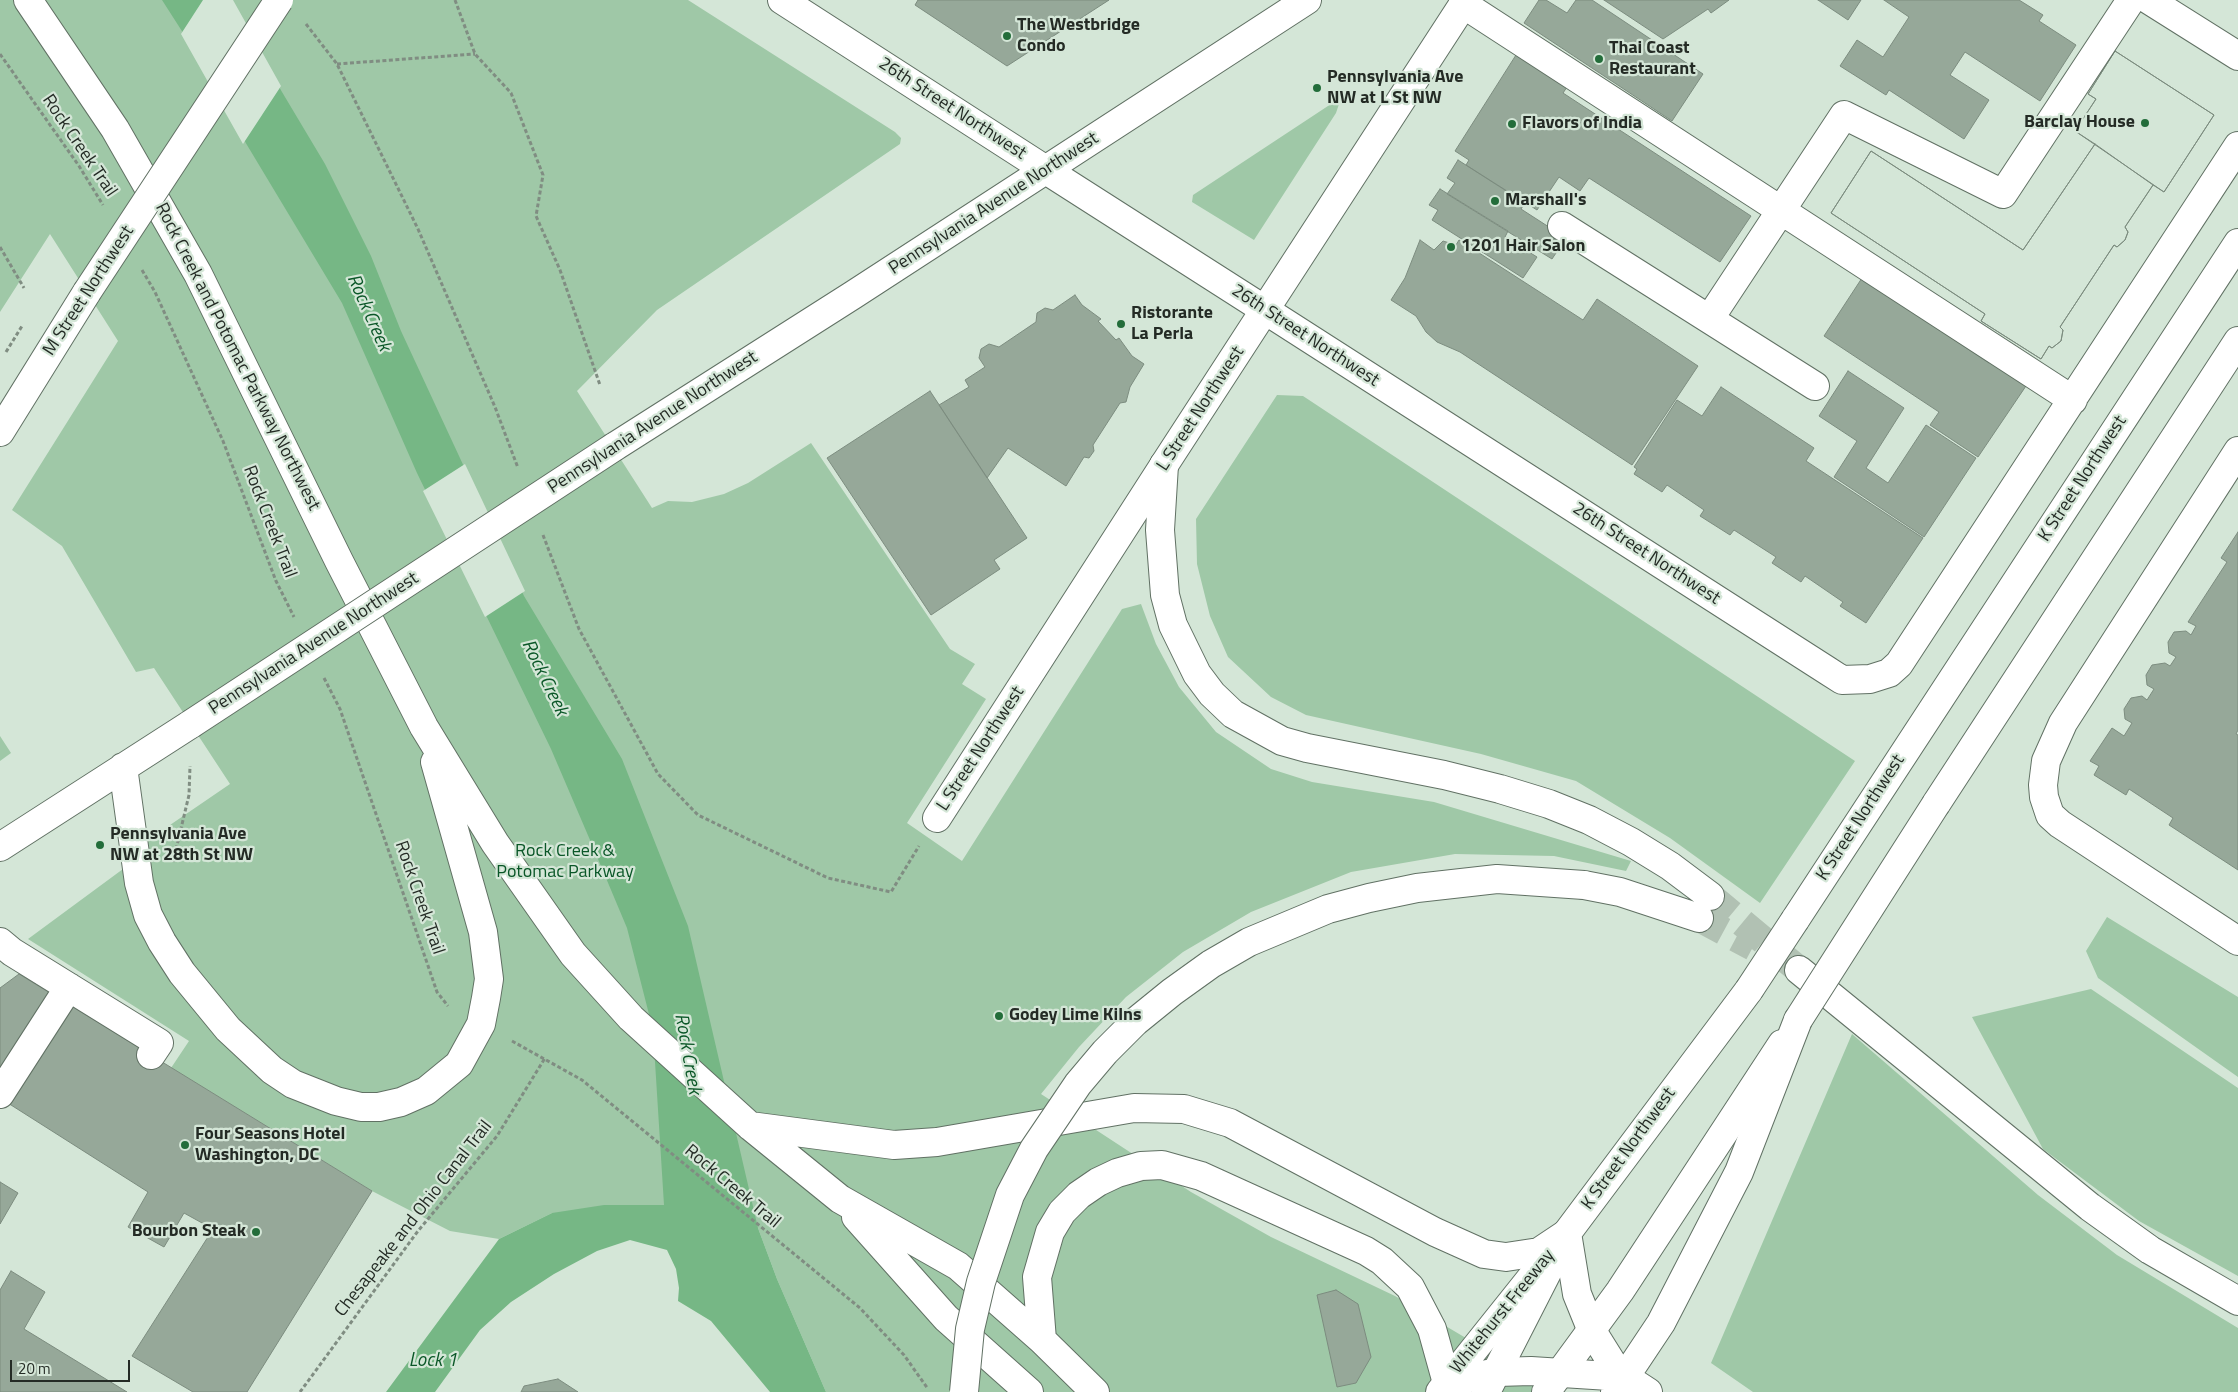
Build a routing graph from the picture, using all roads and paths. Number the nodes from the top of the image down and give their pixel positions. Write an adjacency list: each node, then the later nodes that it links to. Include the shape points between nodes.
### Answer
1 (28, 0): 34 (main road, Rock Creek and Potomac Parkway Northwest, via 115,129 194,266)
2 (279, 0): 28 (main road, M Street Northwest, bridge, via 87,292)
3 (455, 0): 10 (path)
4 (782, 0): 14 (main road, 26th Street Northwest)
5 (1307, 0): 14 (main road, Pennsylvania Avenue Northwest)
6 (2130, 0): 16 (main road, via 2003,194 1844,115)
7 (2149, 0): 11 (main road)
8 (1464, 2): 16 (main road); 22 (main road, L Street Northwest)
9 (0, 54): 15 (path, Rock Creek Trail, via 79,166)
10 (475, 54): 12 (path); 25 (path, via 511,93 543,174 536,216 560,270)
11 (2238, 56)
12 (337, 64)
13 (2238, 146): 27 (main road)
14 (1046, 170): 22 (main road, 26th Street Northwest); 33 (main road, Pennsylvania Avenue Northwest, bridge)
15 (104, 208)
16 (1781, 211): 23 (main road); 27 (main road)
17 (1562, 226): 23 (main road)
18 (2238, 243): 51 (main road, K Street Northwest, bridge, via 1749,990)
19 (0, 247): 21 (path)
20 (140, 266): 31 (path, Rock Creek Trail, via 223,441 276,581)
21 (24, 288)
22 (1265, 310): 27 (main road, 26th Street Northwest, via 1842,680 1870,680 1899,664); 30 (main road, L Street Northwest)
23 (1710, 318): 26 (main road)
24 (2238, 341): 44 (main road, bridge)
25 (600, 385)
26 (1815, 386)
27 (2073, 400)
28 (0, 432)
29 (2238, 451): 39 (main road, via 2064,723 2054,741 2043,775 2044,797 2050,815 2060,824)
30 (1164, 465): 36 (main road, L Street Northwest); 62 (main road, bridge, via 1160,530 1165,595 1173,625 1197,674 1233,714 1282,741 1454,778 1549,804 1589,820 1670,866 1705,907 1584,885 1497,878 1417,888 1320,912 1249,942 1211,964 1135,1022 1105,1052 1078,1084 1034,1149 1010,1195 994,1238 970,1330)
31 (298, 624)
32 (323, 675): 43 (path, Rock Creek Trail, via 340,709 437,992)
33 (191, 724): 35 (main road, Pennsylvania Avenue Northwest); 38 (path, via 190,796)
34 (424, 727): 35 (main road, via 483,932 488,988 481,1024 459,1064 426,1091 379,1107 361,1107 321,1096 293,1084 272,1070 228,1029 182,973 148,915 139,883); 49 (main road, via 495,843 567,946 631,1018)
35 (124, 767): 37 (main road, Pennsylvania Avenue Northwest)
36 (937, 818)
37 (0, 847)
38 (172, 870)
39 (2238, 941)
40 (0, 942): 42 (main road)
41 (1799, 970): 52 (main road, via 2090,1207 2150,1250)
42 (69, 987): 46 (main road, via 159,1043); 48 (main road)
43 (450, 1009)
44 (1798, 1020): 53 (main road); 57 (main road, via 1739,1172 1661,1323)
45 (510, 1039): 47 (path, Rock Creek Trail)
46 (151, 1055)
47 (544, 1058): 60 (path, Chesapeake and Ohio Canal Trail, via 497,1136 418,1231); 61 (path, Rock Creek Trail, via 582,1080 860,1308 904,1355)
48 (0, 1094)
49 (750, 1126): 50 (main road); 51 (main road, via 894,1145 936,1142 1134,1108 1184,1109 1230,1123 1484,1254 1506,1257 1539,1252)
50 (840, 1199): 54 (main road, via 958,1266); 58 (main road, via 946,1318)
51 (1567, 1233): 53 (main road, via 1577,1294); 55 (main road, K Street Northwest); 59 (main road, Whitehurst Freeway)
52 (2238, 1301)
53 (1592, 1331): 56 (main road); 57 (main road, via 1612,1363)
54 (1042, 1340): 59 (main road, via 1037,1277 1050,1232 1062,1212 1079,1195 1117,1173 1141,1166 1162,1165 1207,1178 1382,1261 1410,1287 1432,1329); 63 (main road)
55 (1491, 1382): 56 (main road); 59 (main road)
56 (1553, 1382): 57 (main road)
57 (1620, 1384): 64 (main road); 65 (main road)
58 (1020, 1386)
59 (1444, 1389)
60 (300, 1392)
61 (930, 1392)
62 (964, 1392)
63 (1095, 1392)
64 (1598, 1392)
65 (1648, 1392)

